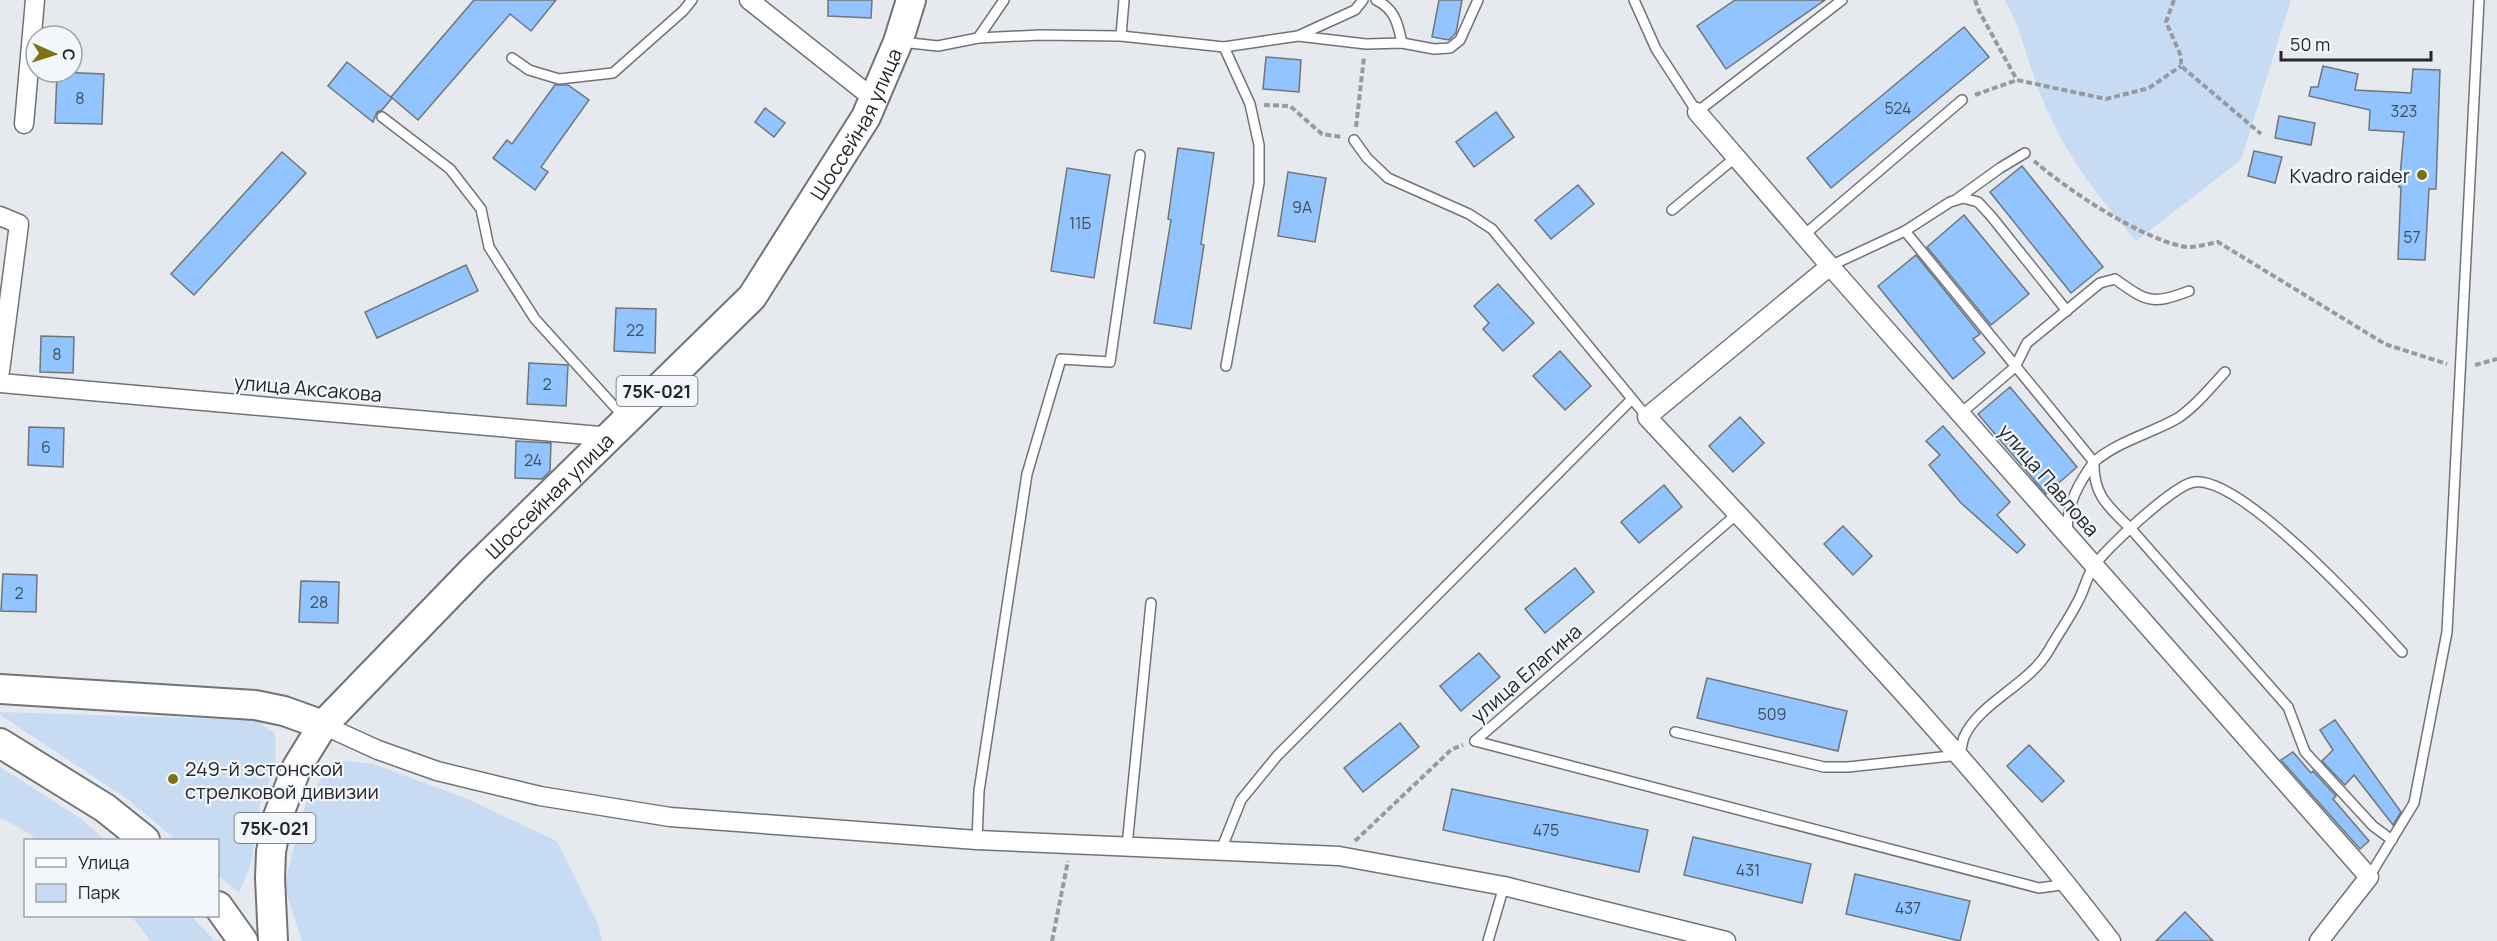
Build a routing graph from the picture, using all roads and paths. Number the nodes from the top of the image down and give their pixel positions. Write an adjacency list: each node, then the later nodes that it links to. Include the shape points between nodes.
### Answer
1 (35, 0): 30 (street)
2 (692, 0): 22 (lane, via 613,73 559,79 529,70)
3 (749, 0): 25 (street)
4 (911, 0): 18 (main road, Шоссейная улица / 75К-021)
5 (1004, 0): 17 (lane)
6 (1124, 0): 15 (lane)
7 (1363, 0): 16 (lane, via 1354,10)
8 (1377, 0): 19 (lane, via 1396,18)
9 (1478, 0): 19 (lane, via 1460,39 1450,48)
10 (1634, 0): 28 (lane, via 1656,49)
11 (1842, 0): 28 (lane)
12 (1975, 0): 24 (path)
13 (2174, 0): 23 (path, via 2166,22 2181,56)
14 (2479, 0): 47 (lane)
15 (1121, 36): 17 (lane); 21 (lane)
16 (1298, 36): 20 (lane); 21 (lane)
17 (978, 38): 18 (lane, via 938,46)
18 (898, 42): 25 (main road, Шоссейная улица / 75К-021)
19 (1402, 43): 20 (lane)
20 (1366, 44): 32 (path)
21 (1224, 47): 27 (lane)
22 (512, 58)
23 (2181, 66): 24 (path, via 2149,88 2106,99); 31 (path)
24 (2017, 80): 26 (path)
25 (874, 99): 54 (main road, Шоссейная улица / 75К-021, via 752,297)
26 (1962, 100): 40 (lane)
27 (1250, 104): 32 (path, via 1290,106 1322,134); 45 (lane, via 1259,145 1259,183)
28 (1697, 112): 35 (street, улица Павлова)
29 (382, 117): 54 (lane, via 450,169 481,209 489,247 535,319)
30 (24, 124)
31 (2261, 134)
32 (1354, 140): 51 (lane, via 1388,178 1469,214 1492,229)
33 (2025, 153): 36 (lane); 47 (path, via 2056,180 2142,232 2184,247 2218,242 2385,344)
34 (1140, 155): 69 (lane, via 1110,362 1061,359 1027,474 979,790)
35 (1736, 157): 37 (lane); 40 (street, улица Павлова)
36 (1954, 201): 39 (lane); 43 (lane, via 1964,198 1978,202)
37 (1672, 210)
38 (0, 216): 48 (street, via 19,224)
39 (1905, 231): 41 (lane); 46 (lane)
40 (1804, 235): 41 (street, улица Павлова)
41 (1830, 266): 52 (street, улица Павлова); 53 (street)
42 (2189, 291): 43 (lane, via 2163,301 2155,300 2136,295 2115,279 2108,279)
43 (2067, 311): 46 (lane, via 2027,343)
44 (2497, 359): 47 (path)
45 (1226, 366)
46 (2015, 367): 52 (lane); 55 (lane)
47 (2460, 369): 70 (lane, via 2447,632 2414,803)
48 (0, 371)
49 (2225, 372): 55 (lane, via 2192,408)
50 (0, 383): 54 (street, улица Аксакова)
51 (1631, 400): 53 (lane); 73 (lane, via 1276,756 1241,800)
52 (1960, 414): 58 (street, улица Павлова)
53 (1647, 417): 56 (street)
54 (619, 429): 63 (main road, Шоссейная улица / 75К-021, via 474,569)
55 (2094, 462): 57 (lane, via 2096,486 2103,501); 58 (lane, via 2073,495 2067,513)
56 (1737, 514): 65 (lane, улица Елагина); 67 (street)
57 (2131, 529): 59 (lane); 61 (lane, via 2172,492 2194,482 2215,487 2264,516 2347,592); 70 (lane, via 2288,707 2305,752 2373,826)
58 (2067, 535): 59 (street, улица Павлова)
59 (2094, 565): 67 (lane, via 2078,603 2041,664 1976,719 1964,737); 75 (street, улица Павлова)
60 (1151, 603): 72 (lane)
61 (2402, 652)
62 (0, 689): 63 (main road, via 255,705)
63 (323, 725): 69 (street, via 437,771 540,796 670,817); 81 (main road, Шоссейная улица / 75К-021, via 297,767 277,819 270,878)
64 (1675, 732): 67 (lane, via 1824,767)
65 (1475, 741): 74 (path, улица Елагина, via 1452,749); 76 (lane, via 2039,888)
66 (0, 743): 68 (main road, via 105,808)
67 (1960, 755): 76 (street)
68 (144, 839)
69 (977, 840): 71 (street)
70 (2392, 840): 75 (lane)
71 (1071, 843): 72 (street); 82 (path)
72 (1127, 846): 73 (street)
73 (1221, 850): 74 (street)
74 (1339, 856): 77 (street)
75 (2369, 877): 85 (street)
76 (2068, 884): 79 (street)
77 (1504, 886): 83 (lane); 84 (street)
78 (219, 907): 80 (main road)
79 (2108, 939)
80 (243, 941)
81 (273, 941)
82 (1052, 941)
83 (1488, 941)
84 (1725, 941)
85 (2319, 941)

